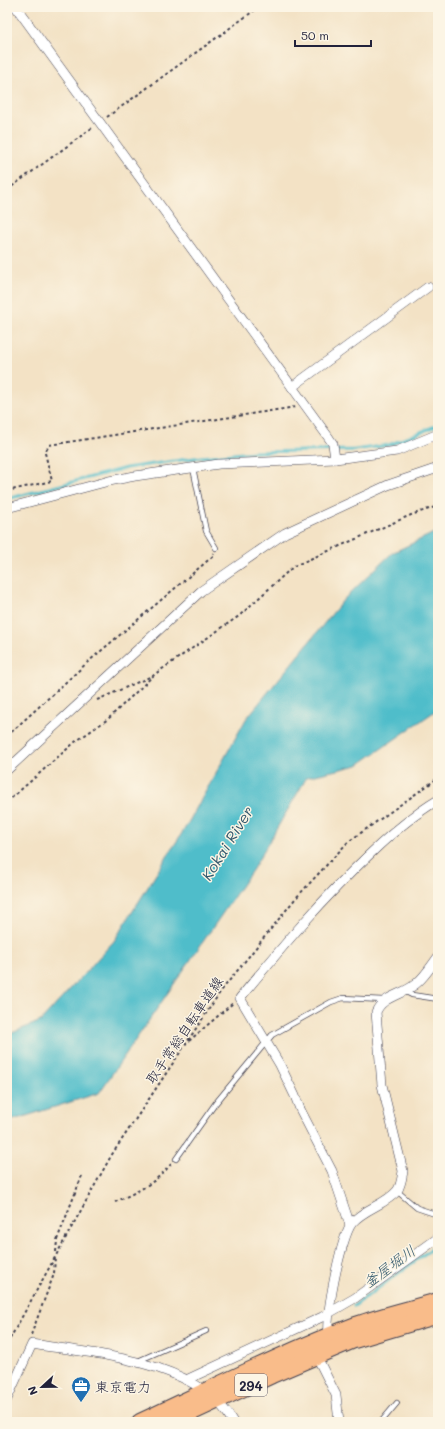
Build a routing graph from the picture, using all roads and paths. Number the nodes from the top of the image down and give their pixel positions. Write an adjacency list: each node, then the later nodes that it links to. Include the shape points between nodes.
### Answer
1 (16, 7): 3 (street)
2 (259, 7): 3 (path)
3 (100, 122): 4 (path); 6 (street)
4 (7, 190)
5 (428, 287): 6 (street)
6 (292, 387): 7 (street)
7 (305, 405): 9 (street, via 333,444); 12 (path, via 49,445 45,453 52,481)
8 (438, 434): 9 (street, via 396,451)
9 (334, 459): 10 (street, via 272,460)
10 (192, 467): 14 (street, via 109,481); 15 (lane, via 206,531)
11 (438, 468): 17 (street, via 388,485 285,533 201,592)
12 (7, 491)
13 (438, 506): 16 (path, via 411,515 294,566 239,616)
14 (7, 508)
15 (216, 548): 18 (path, via 212,557 89,661)
16 (155, 674): 17 (path); 22 (path, via 108,719 75,742)
17 (75, 707): 19 (street)
18 (7, 736)
19 (7, 770)
20 (438, 778): 29 (path, 取手常総自転車道線, via 348,842 295,899 221,991)
21 (438, 800): 25 (street, via 419,811 395,831 338,885 292,934)
22 (7, 802)
23 (438, 957): 24 (street, via 418,982)
24 (404, 991): 26 (lane, via 412,995); 27 (street)
25 (240, 998): 28 (street); 29 (path)
26 (438, 999)
27 (384, 1000): 28 (lane, via 343,998 331,1002 272,1035); 32 (street, via 376,1012 375,1022 382,1085 403,1171)
28 (266, 1041): 30 (lane, via 215,1104); 35 (street, via 332,1171)
29 (187, 1042): 37 (path, 取手常総自転車道線, via 111,1156)
30 (176, 1159): 33 (path, via 162,1176 147,1187)
31 (83, 1173): 37 (path, via 57,1240)
32 (397, 1191): 34 (lane, via 417,1208); 35 (street)
33 (115, 1202)
34 (438, 1215)
35 (350, 1225): 39 (street, via 341,1246)
36 (438, 1238): 39 (street, via 356,1298)
37 (56, 1254): 43 (path, 取手常総自転車道線); 44 (path, via 54,1274 30,1333)
38 (438, 1301): 42 (highway, 294, via 357,1325)
39 (330, 1312): 42 (street); 47 (street)
40 (438, 1315): 42 (highway, 294)
41 (206, 1331): 46 (lane)
42 (330, 1343): 45 (highway, 294)
43 (7, 1344)
44 (32, 1344): 46 (street); 49 (street)
45 (313, 1350): 48 (highway, 294); 51 (street, via 336,1395)
46 (138, 1361): 47 (street, via 160,1367)
47 (186, 1380): 48 (street)
48 (210, 1396): 52 (highway, 294); 53 (highway, 294); 54 (street, via 224,1408)
49 (7, 1399)
50 (396, 1403): 55 (lane)
51 (340, 1421)
52 (140, 1422)
53 (171, 1422)
54 (233, 1422)
55 (381, 1422)

